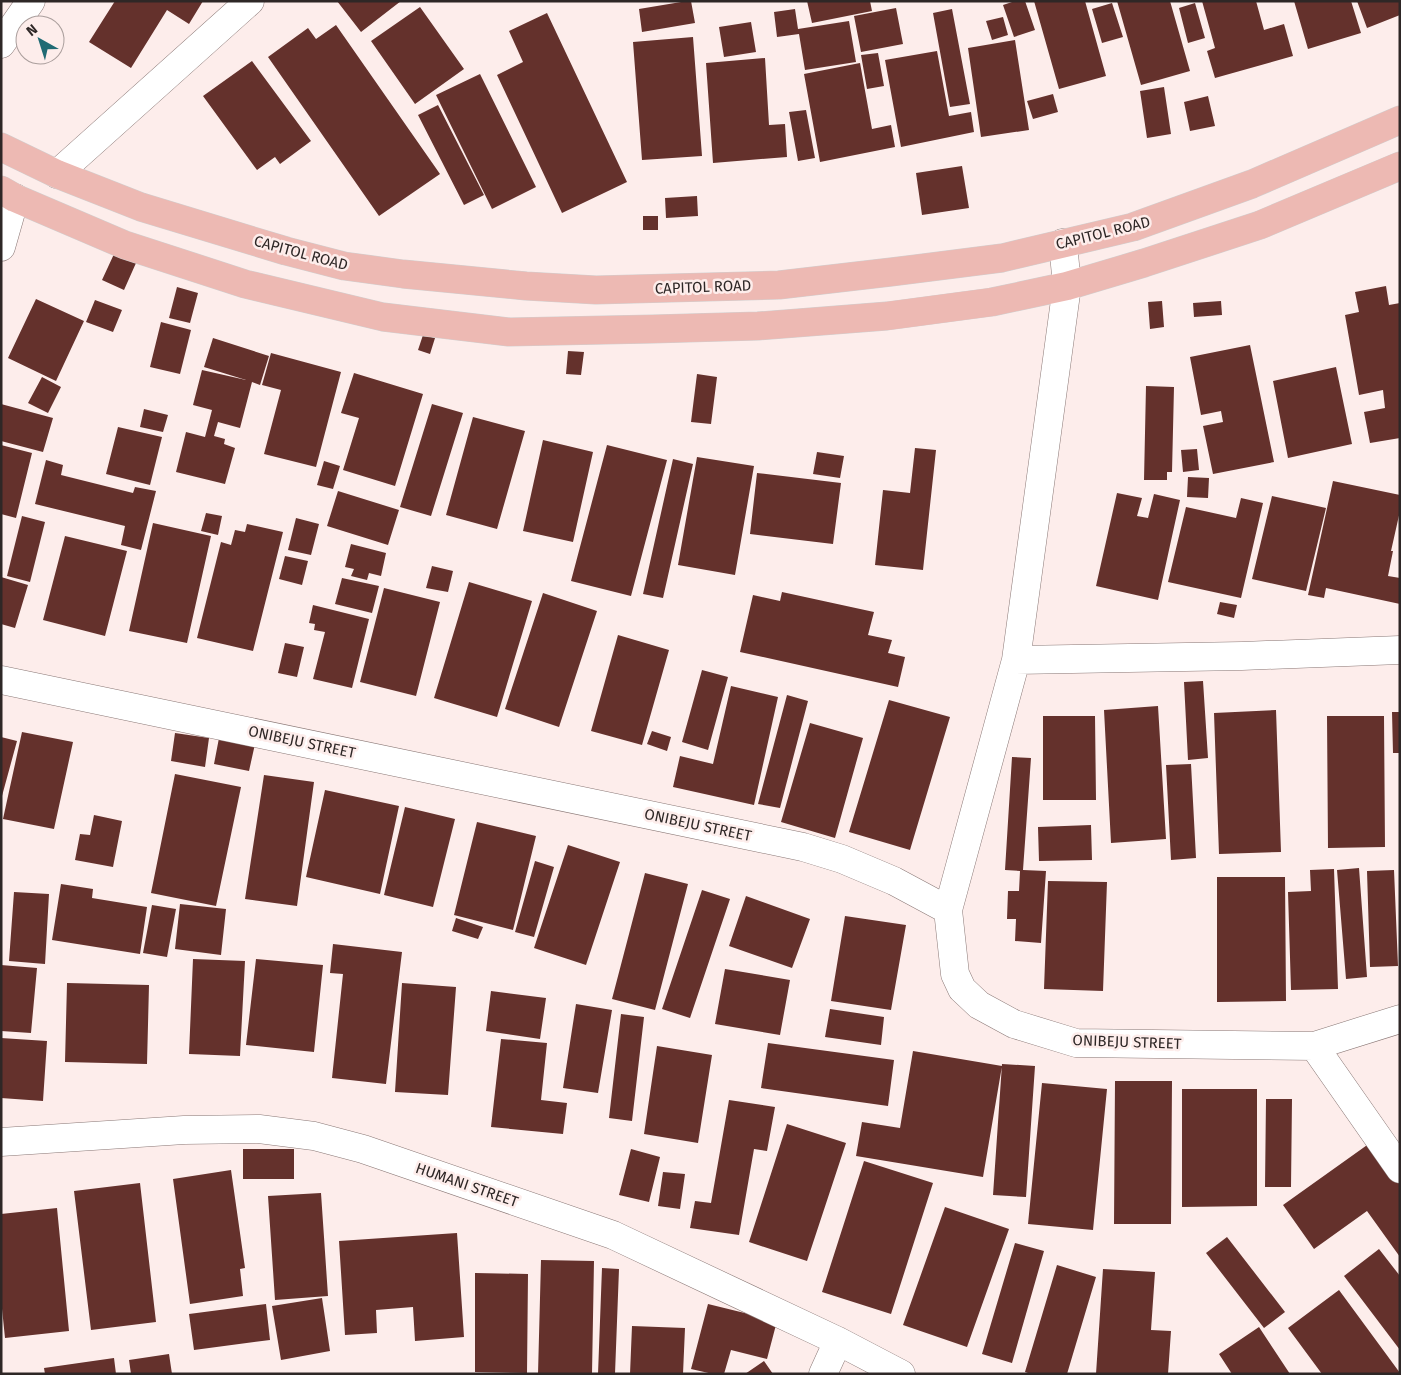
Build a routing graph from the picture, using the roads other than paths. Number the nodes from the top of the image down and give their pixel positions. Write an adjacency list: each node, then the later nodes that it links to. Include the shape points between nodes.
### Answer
1 (31, 1): 3 (street)
2 (250, 1): 7 (street)
3 (1, 44)
4 (1400, 120): 9 (main road, CAPITOL ROAD, via 1242,188 1133,228)
5 (1, 147): 7 (main road, CAPITOL ROAD)
6 (1400, 166): 11 (main road, via 1260,225)
7 (57, 174): 9 (main road, CAPITOL ROAD, via 142,207 344,266 526,286 596,290 779,285 1002,258)
8 (8, 194): 10 (street); 11 (main road, via 125,246 245,284 383,316 509,332 758,326 887,316 992,302)
9 (1063, 243): 11 (street)
10 (1, 247)
11 (1067, 286): 13 (street)
12 (1400, 650): 13 (street)
13 (1016, 660): 15 (street)
14 (1, 680): 15 (street, ONIBEJU STREET, via 803,847 894,881)
15 (948, 910): 17 (street, ONIBEJU STREET, via 955,974 962,989 979,1005 1014,1024 1076,1043)
16 (1400, 1019): 17 (street, ONIBEJU STREET)
17 (1314, 1046): 19 (street)
18 (1, 1142): 20 (street, HUMANI STREET, via 193,1130 259,1129 314,1136 363,1149 613,1235)
19 (1400, 1169)
20 (838, 1340): 21 (street); 22 (street, HUMANI STREET)
21 (823, 1374)
22 (901, 1374)

